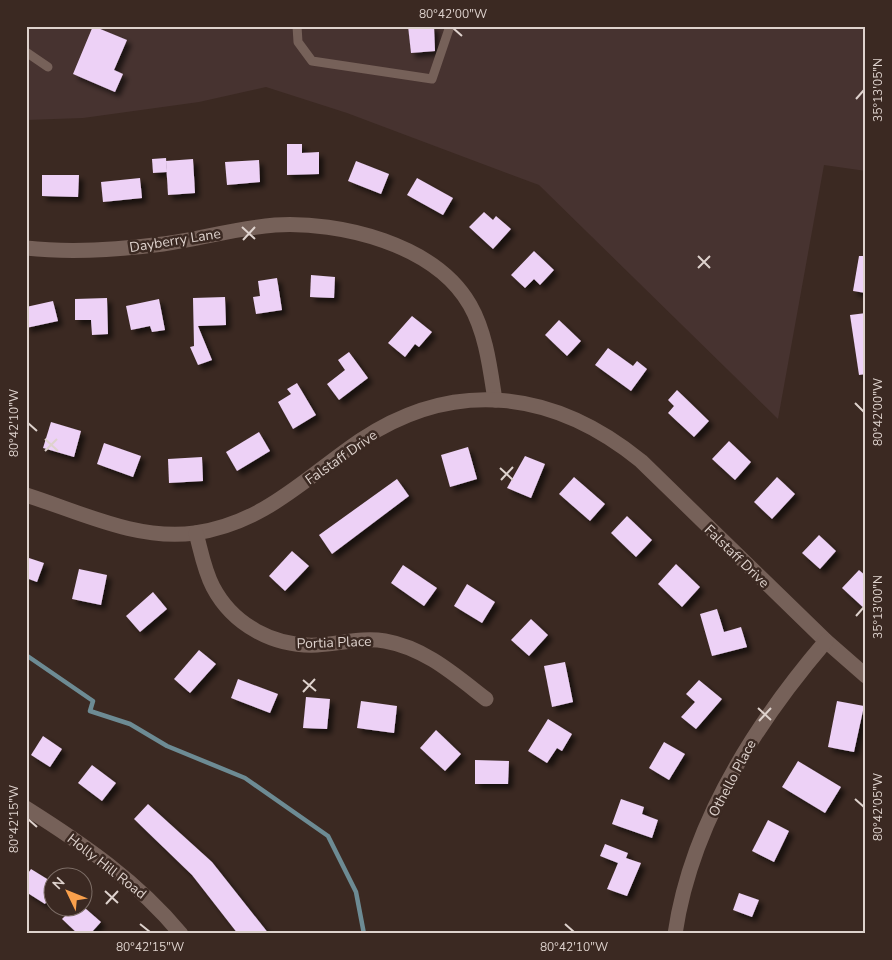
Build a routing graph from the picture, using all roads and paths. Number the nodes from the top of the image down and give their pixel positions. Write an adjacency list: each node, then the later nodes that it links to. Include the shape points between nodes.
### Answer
1 (297, 26): 2 (lane, via 298,42 312,61 432,79)
2 (450, 26)
3 (26, 52): 4 (lane)
4 (48, 67)
5 (26, 248): 6 (street, Dayberry Lane, via 118,249 276,225 345,230 377,238 420,257 457,286 480,327)
6 (495, 400): 8 (street, Falstaff Drive, via 437,407 383,428 361,440 264,510); 9 (street, Falstaff Drive, via 521,401 554,411 596,429 621,445)
7 (26, 495): 8 (street, Falstaff Drive, via 129,529 160,534)
8 (196, 533): 11 (street, Portia Place, via 204,562 220,598 241,621 259,633 294,644 317,646 370,640 402,645 431,657)
9 (826, 641): 10 (street, Falstaff Drive); 14 (street, Othello Place, via 770,711 718,800 684,892)
10 (866, 676)
11 (486, 699)
12 (26, 808): 13 (street, Holly Hill Road, via 106,861 150,900)
13 (181, 934)
14 (675, 934)

